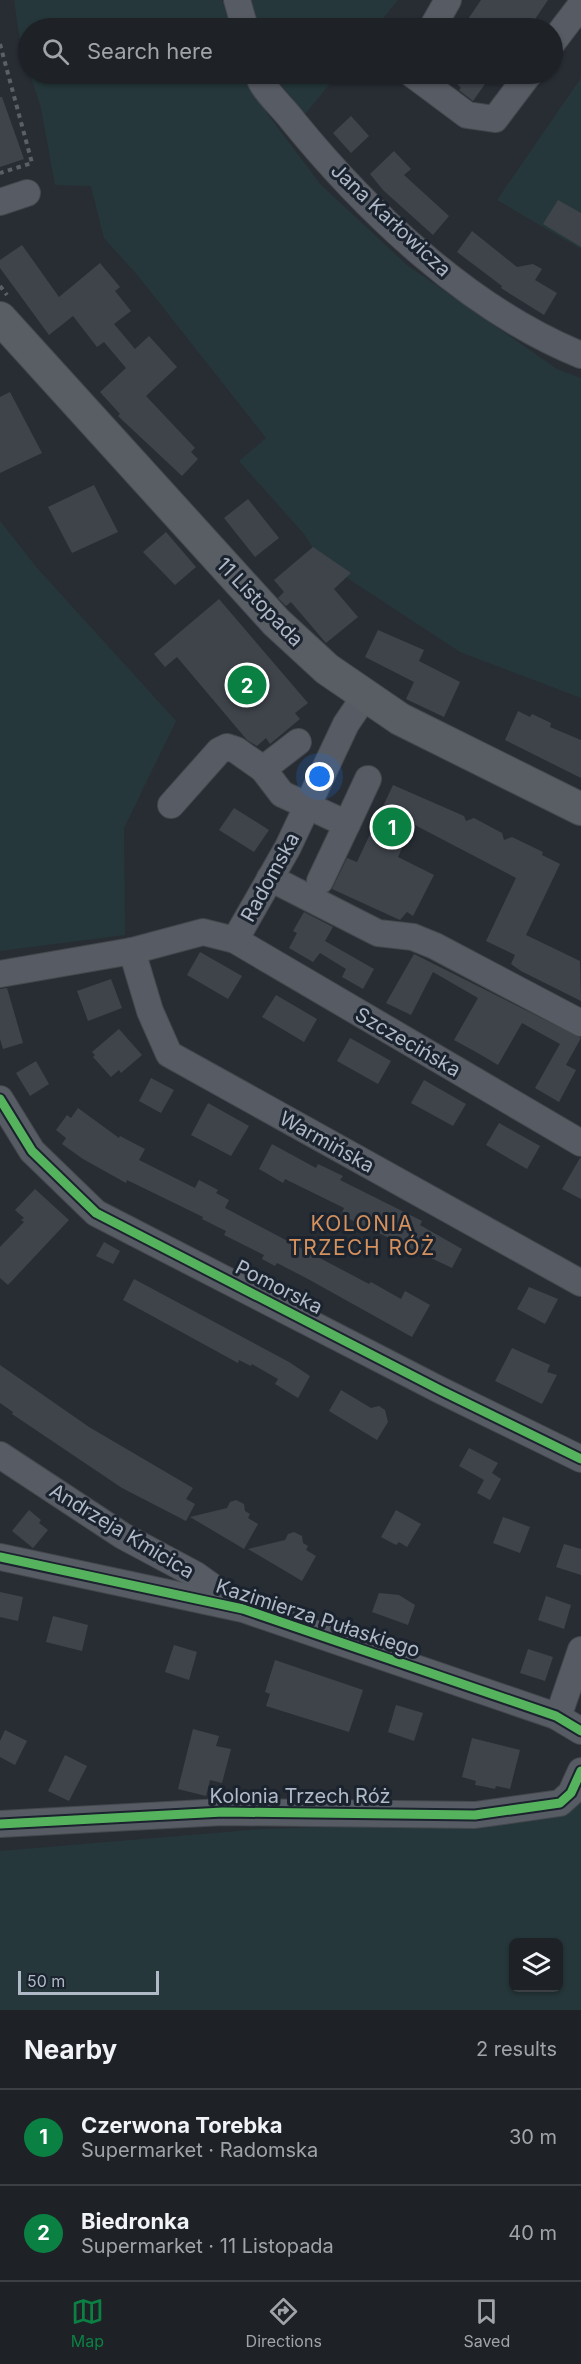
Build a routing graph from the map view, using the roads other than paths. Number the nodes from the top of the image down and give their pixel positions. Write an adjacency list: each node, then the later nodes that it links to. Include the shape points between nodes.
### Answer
1 (237, 0): 4 (street)
2 (447, 0): 5 (street)
3 (581, 5): 6 (street)
4 (242, 18)
5 (437, 18)
6 (563, 30)
7 (266, 84): 13 (street, Jana Karłowicza, via 313,145 400,234 452,278 545,340)
8 (425, 84): 9 (street, via 467,115 495,119)
9 (522, 84)
10 (27, 193): 11 (street)
11 (0, 202)
12 (5, 308): 14 (main road, 11 Listopada, via 276,622 327,669)
13 (581, 355)
14 (364, 696): 19 (street, Radomska, via 346,724); 20 (main road, 11 Listopada, via 434,737)
15 (298, 742): 16 (street)
16 (263, 769): 18 (street, via 227,747); 19 (street, via 282,794)
17 (368, 779): 21 (street)
18 (171, 805)
19 (307, 807): 21 (street); 22 (street, Radomska)
20 (581, 809)
21 (347, 824): 23 (street)
22 (270, 878): 24 (street, Radomska); 27 (street, via 378,933 414,937 435,946)
23 (320, 881)
24 (235, 940): 25 (street, Radomska, via 203,932); 29 (street, Szczecińska)
25 (132, 951): 26 (street, Radomska); 30 (street, Warmińska, via 150,1011 169,1053)
26 (0, 974)
27 (581, 1023)
28 (0, 1099): 32 (street, Pomorska, via 32,1151 96,1213)
29 (581, 1143)
30 (581, 1283)
31 (0, 1455): 34 (street, Andrzeja Kmicica, via 123,1536 196,1575)
32 (581, 1459)
33 (0, 1557): 34 (street, Kazimierza Pułaskiego)
34 (243, 1609): 36 (street, Kazimierza Pułaskiego)
35 (581, 1650): 36 (street)
36 (558, 1717): 37 (street, Kazimierza Pułaskiego)
37 (581, 1731)
38 (581, 1771): 39 (street, Kolonia Trzech Róż, via 571,1793 560,1803 475,1815 223,1812)
39 (0, 1824)

